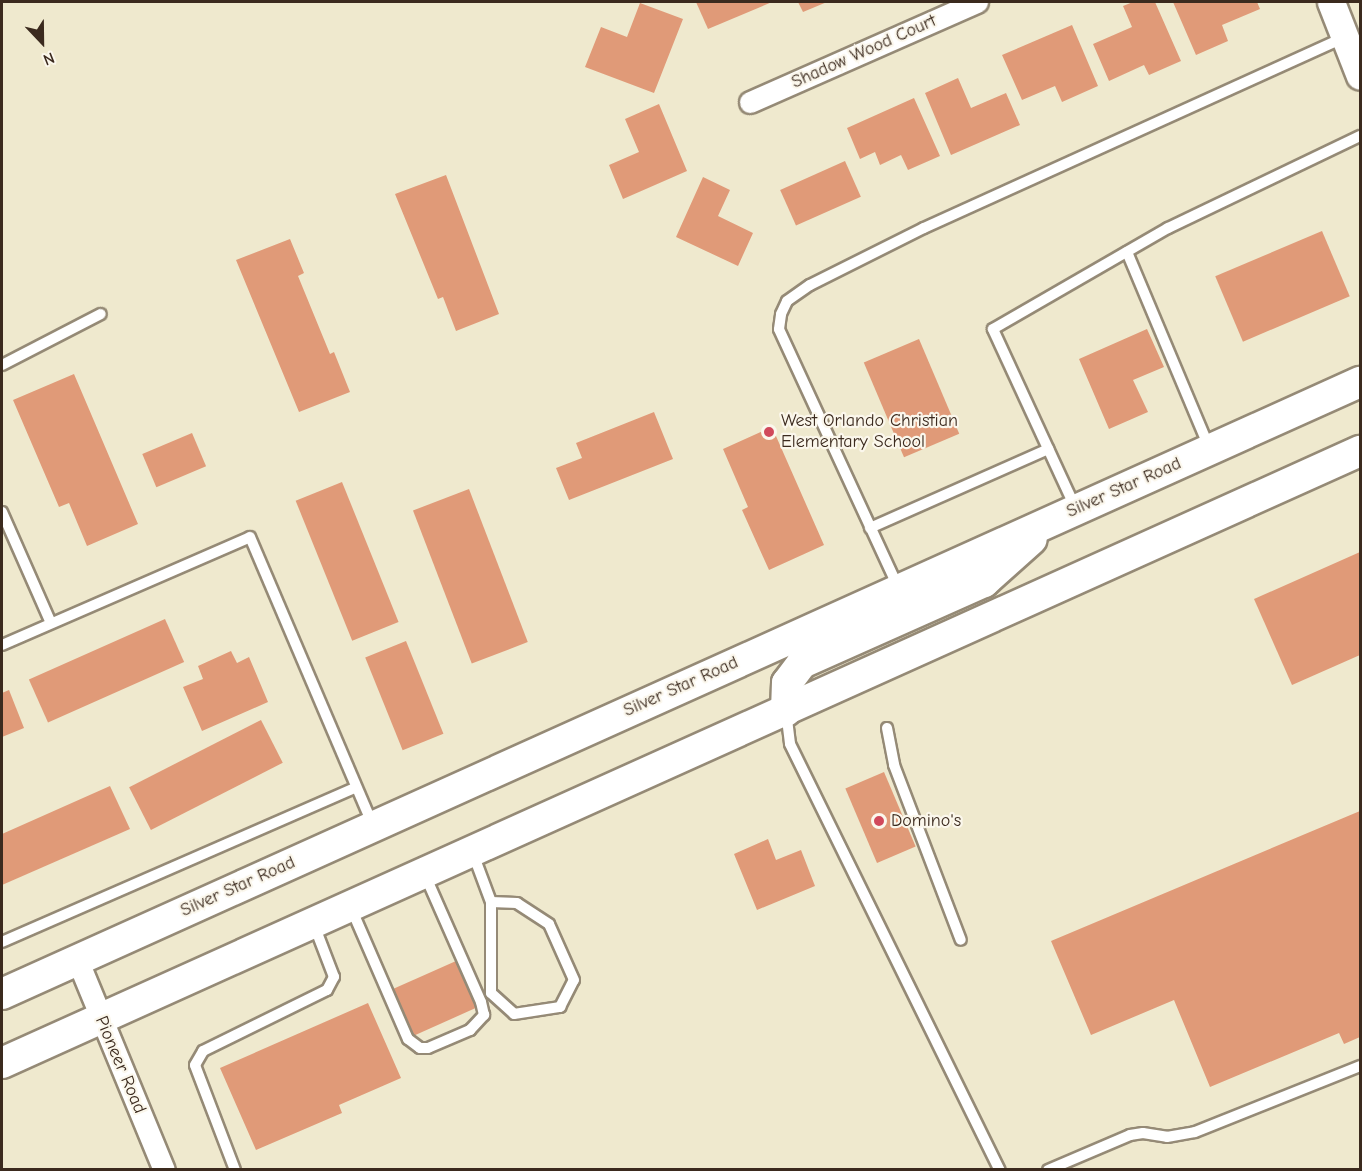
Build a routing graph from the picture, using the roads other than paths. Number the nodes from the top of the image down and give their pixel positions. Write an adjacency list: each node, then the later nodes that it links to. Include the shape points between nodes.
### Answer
1 (977, 2): 5 (street, Shadow Wood Court)
2 (1331, 2): 3 (street)
3 (1345, 37): 4 (street); 16 (lane, via 924,228 810,285 788,301 779,329)
4 (1360, 76)
5 (750, 102)
6 (1360, 136): 7 (lane, via 1168,228)
7 (1127, 252): 11 (lane, via 993,328); 12 (lane)
8 (101, 315): 9 (lane)
9 (2, 365)
10 (1360, 382): 12 (main road, Silver Star Road)
11 (1048, 449): 15 (lane); 16 (lane)
12 (1210, 449): 15 (main road, Silver Star Road)
13 (1360, 451): 20 (main road)
14 (2, 512): 18 (lane)
15 (1067, 513): 17 (main road, Silver Star Road); 20 (main road, via 984,582 802,663 787,683)
16 (870, 528): 17 (lane)
17 (899, 589): 23 (main road, Silver Star Road)
18 (51, 623): 19 (lane); 22 (lane, via 250,537)
19 (2, 645)
20 (786, 711): 24 (main road); 38 (lane, via 790,744)
21 (886, 728): 29 (lane, via 894,765)
22 (356, 788): 23 (lane); 30 (lane)
23 (373, 826): 31 (main road, Silver Star Road)
24 (472, 851): 25 (main road); 26 (lane)
25 (424, 873): 27 (main road); 27 (lane, via 481,1002 484,1015 470,1030 428,1048 420,1048 408,1039)
26 (491, 902): 26 (lane, via 491,993 514,1014 560,1008 574,980 549,924 517,903)
27 (350, 906): 28 (main road)
28 (313, 922): 33 (main road); 37 (lane, via 334,977 327,990 203,1051 195,1065)
29 (961, 940)
30 (2, 942)
31 (77, 959): 32 (main road, Silver Star Road); 33 (street, Pioneer Road)
32 (2, 993)
33 (100, 1017): 34 (main road); 36 (street, Pioneer Road)
34 (2, 1063)
35 (1360, 1066): 39 (lane, via 1195,1132 1167,1137 1130,1135)
36 (164, 1170)
37 (235, 1170)
38 (1000, 1170)
39 (1048, 1170)

